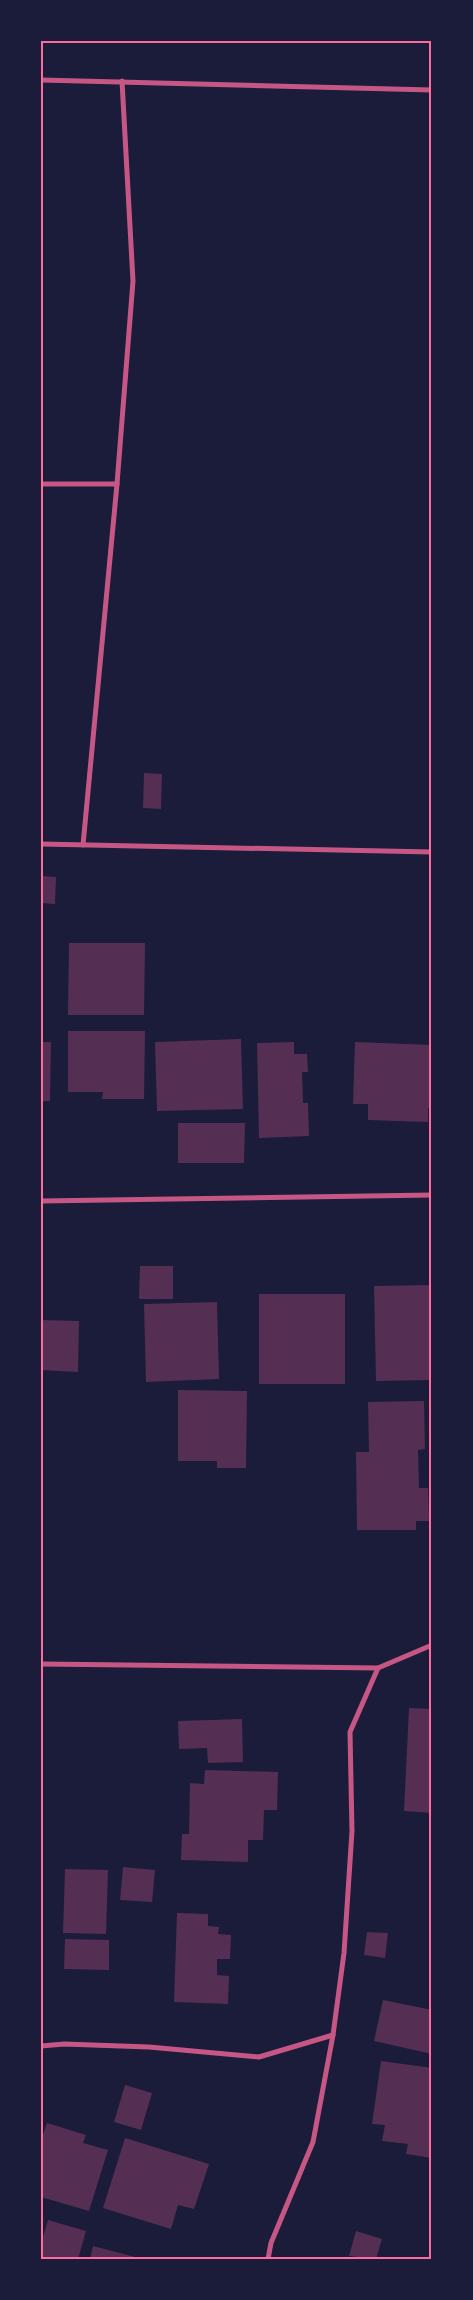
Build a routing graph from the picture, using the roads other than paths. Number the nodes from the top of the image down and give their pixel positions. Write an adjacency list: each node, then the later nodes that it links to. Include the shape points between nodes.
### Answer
1 (41, 80): 2 (street)
2 (122, 81): 3 (street); 5 (street, via 133,282)
3 (432, 90)
4 (41, 484): 5 (street)
5 (117, 484): 7 (street)
6 (41, 844): 7 (street)
7 (83, 845): 8 (street)
8 (432, 852)
9 (432, 1195): 10 (street)
10 (41, 1201)
11 (432, 1645): 13 (street)
12 (41, 1664): 13 (street)
13 (378, 1668): 14 (street, via 350,1732 352,1831 344,1953)
14 (333, 2035): 15 (street, via 259,2057 149,2047); 16 (street, via 313,2142 271,2243)
15 (41, 2046)
16 (268, 2259)

